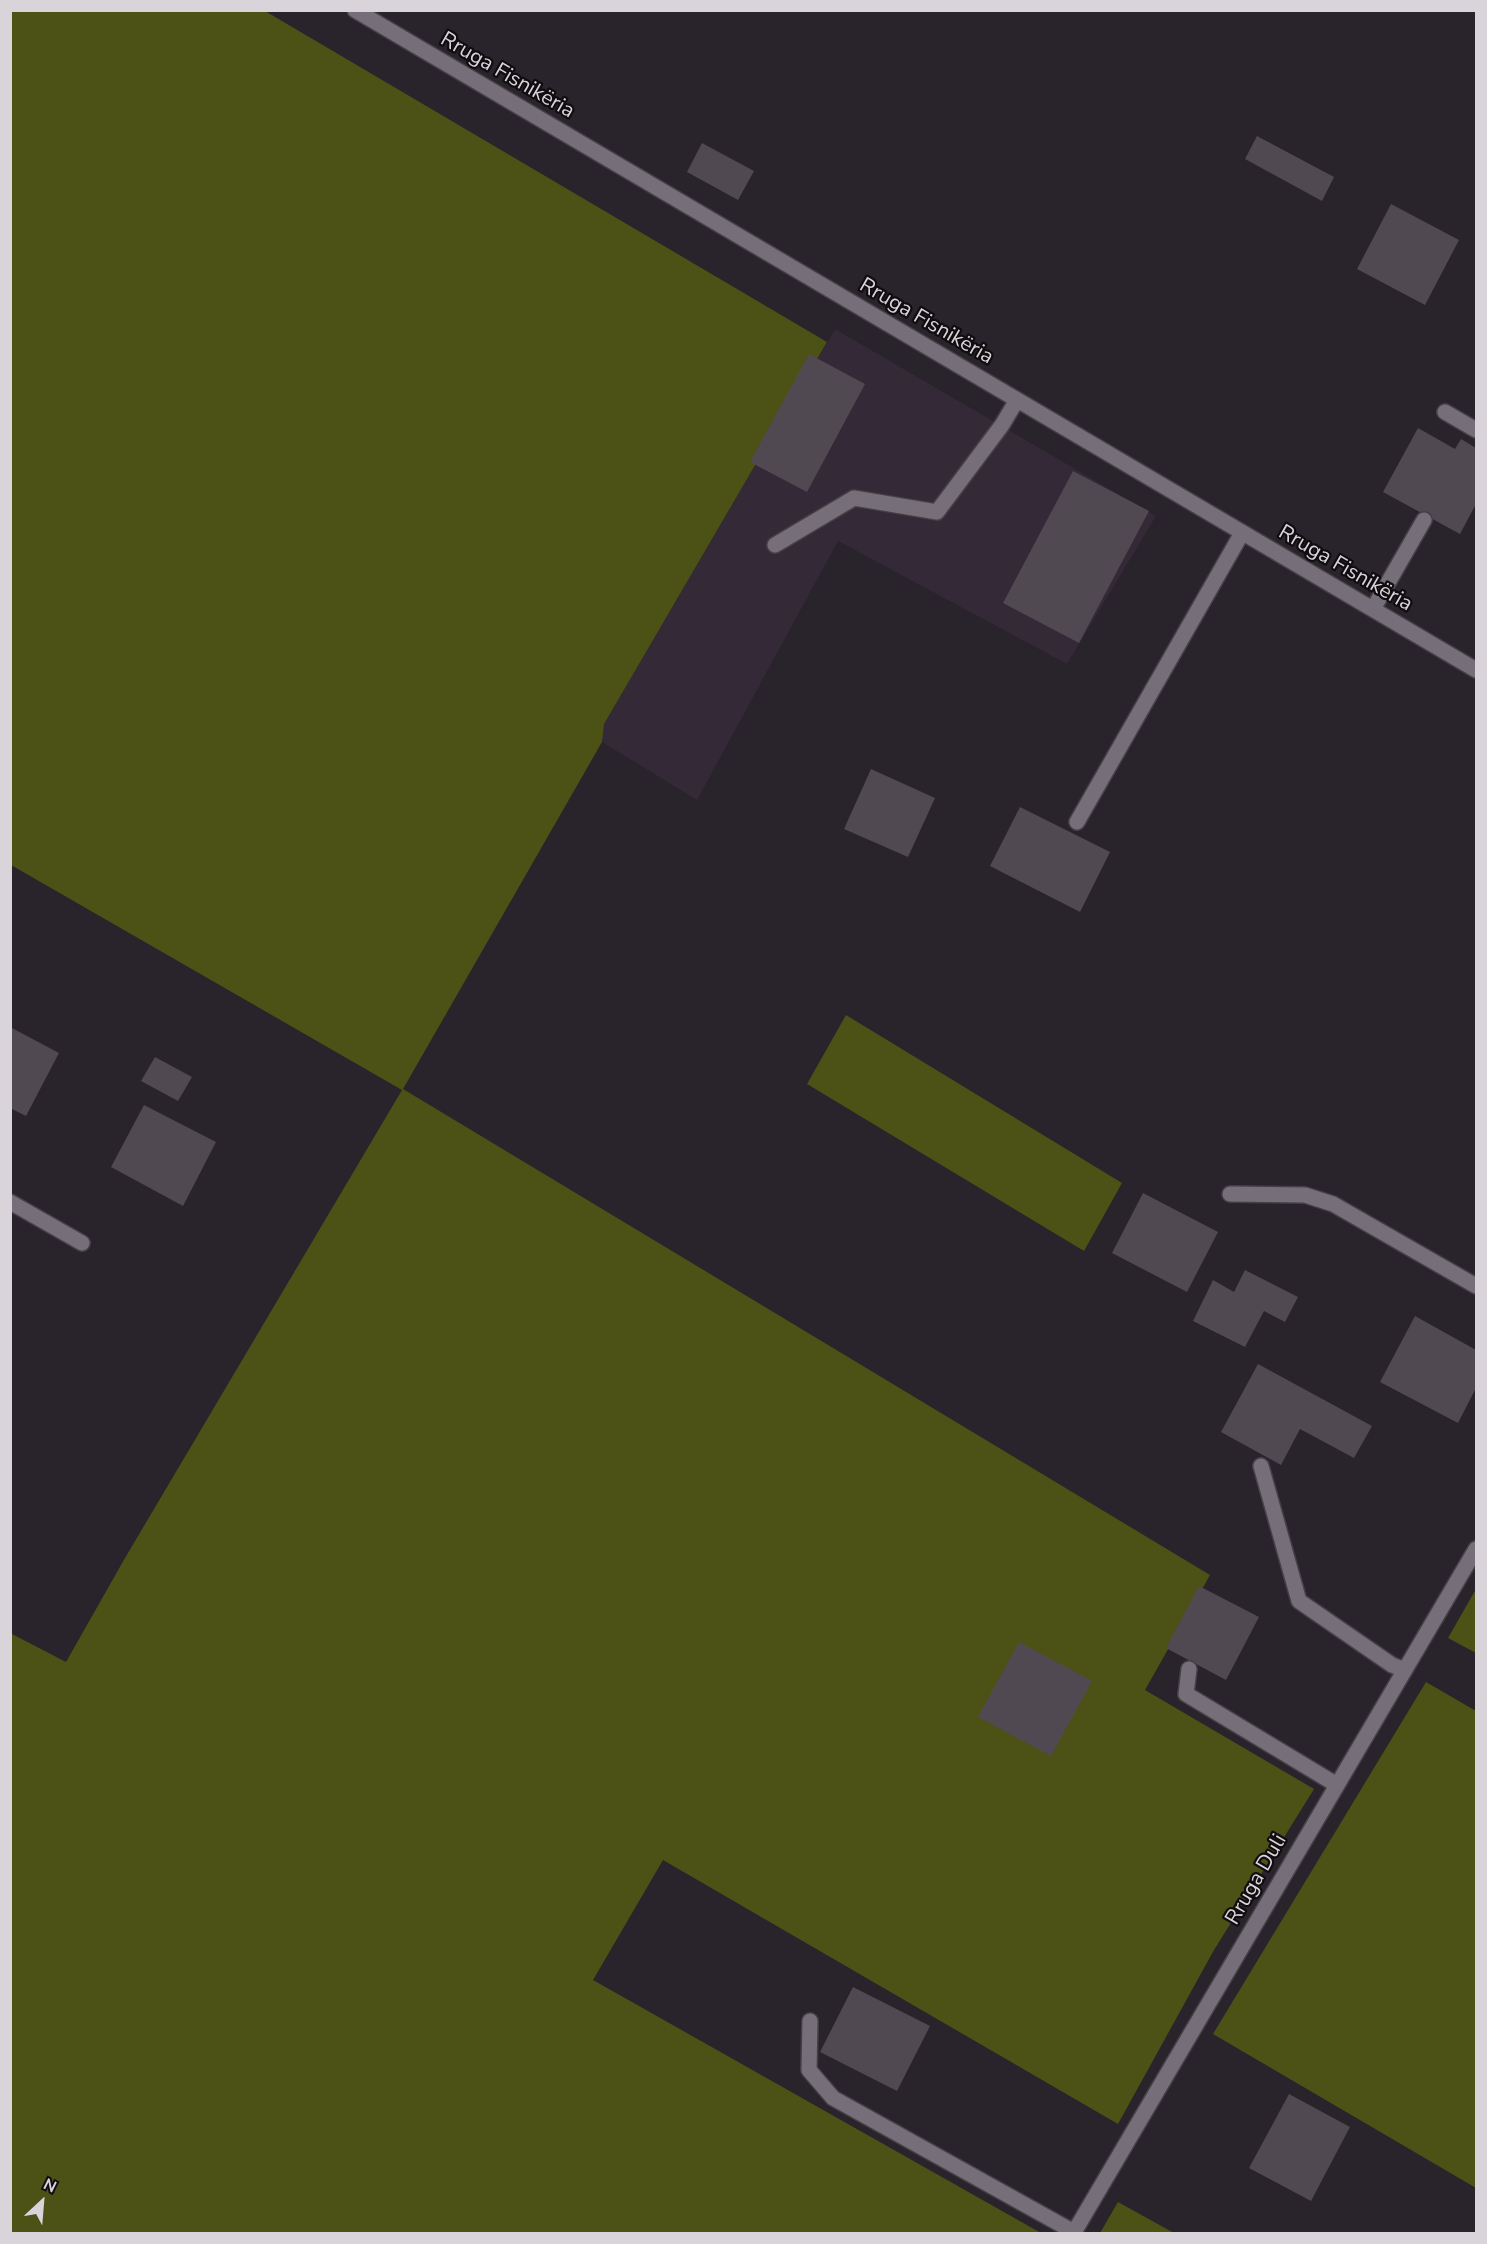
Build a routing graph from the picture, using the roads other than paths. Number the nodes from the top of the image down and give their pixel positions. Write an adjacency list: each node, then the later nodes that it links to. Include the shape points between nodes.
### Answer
1 (355, 10): 2 (street, Rruga Fisnikëria)
2 (1017, 400): 6 (street, Rruga Fisnikëria); 7 (street, via 937,512 854,498)
3 (1445, 411): 4 (street)
4 (1476, 430)
5 (1424, 520): 8 (street)
6 (1242, 533): 8 (street, Rruga Fisnikëria); 10 (street)
7 (775, 545)
8 (1373, 609): 9 (street, Rruga Fisnikëria)
9 (1476, 670)
10 (1077, 822)
11 (1230, 1194): 14 (street, via 1305,1195 1332,1204)
12 (10, 1202): 13 (street)
13 (81, 1243)
14 (1476, 1287)
15 (1261, 1466): 18 (street, via 1299,1601)
16 (1476, 1549): 18 (street, Rruga Duli)
17 (1190, 1669): 19 (street, via 1186,1694)
18 (1405, 1670): 19 (street, Rruga Duli)
19 (1337, 1785): 21 (street, Rruga Duli)
20 (810, 2021): 21 (street, via 809,2070 833,2098)
21 (1074, 2233)

